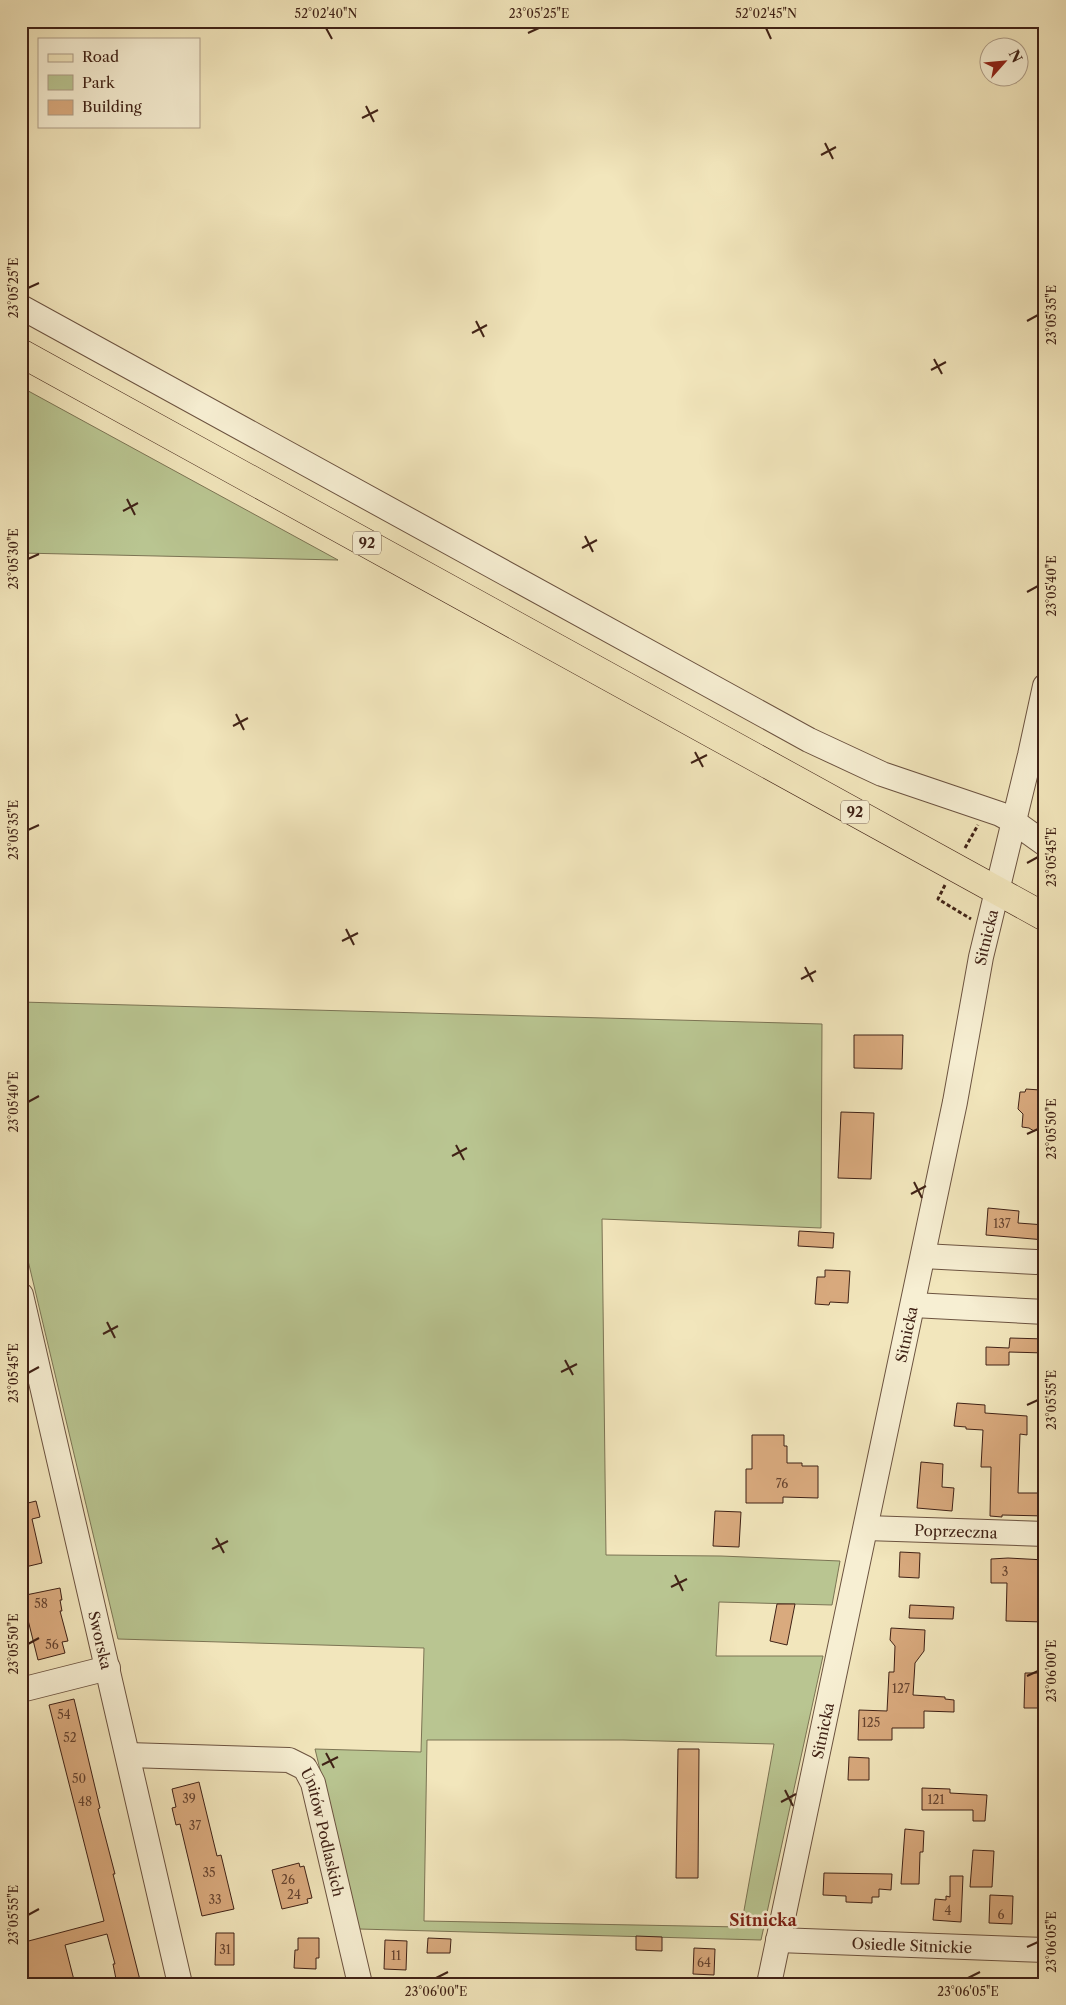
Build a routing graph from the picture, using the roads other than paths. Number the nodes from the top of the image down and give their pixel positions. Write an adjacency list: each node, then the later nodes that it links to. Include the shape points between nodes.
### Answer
1 (21, 307): 4 (street, via 810,740 882,774 987,809)
2 (21, 352): 6 (main road, 92)
3 (1045, 686): 4 (street, Sitnicka)
4 (1013, 821): 5 (street); 6 (street, Sitnicka)
5 (1045, 844)
6 (998, 891): 7 (main road, 92); 8 (street, Sitnicka, via 981,957 958,1090)
7 (1045, 917)
8 (923, 1256): 9 (street); 11 (street, Sitnicka)
9 (1036, 1262)
10 (21, 1295): 15 (street, Sworska)
11 (913, 1305): 12 (street); 13 (street, Sitnicka)
12 (1045, 1312)
13 (866, 1528): 14 (street, Poprzeczna); 18 (street, Sitnicka)
14 (1045, 1534)
15 (108, 1668): 16 (street); 17 (street, Sworska)
16 (21, 1690)
17 (128, 1755): 20 (street, Sworska); 21 (street, Unitów Podlaskich, via 290,1760 305,1768 313,1783)
18 (778, 1940): 19 (street, Osiedle Sitnickie); 22 (street, Sitnicka)
19 (1045, 1950)
20 (180, 1984)
21 (360, 1984)
22 (769, 1984)

